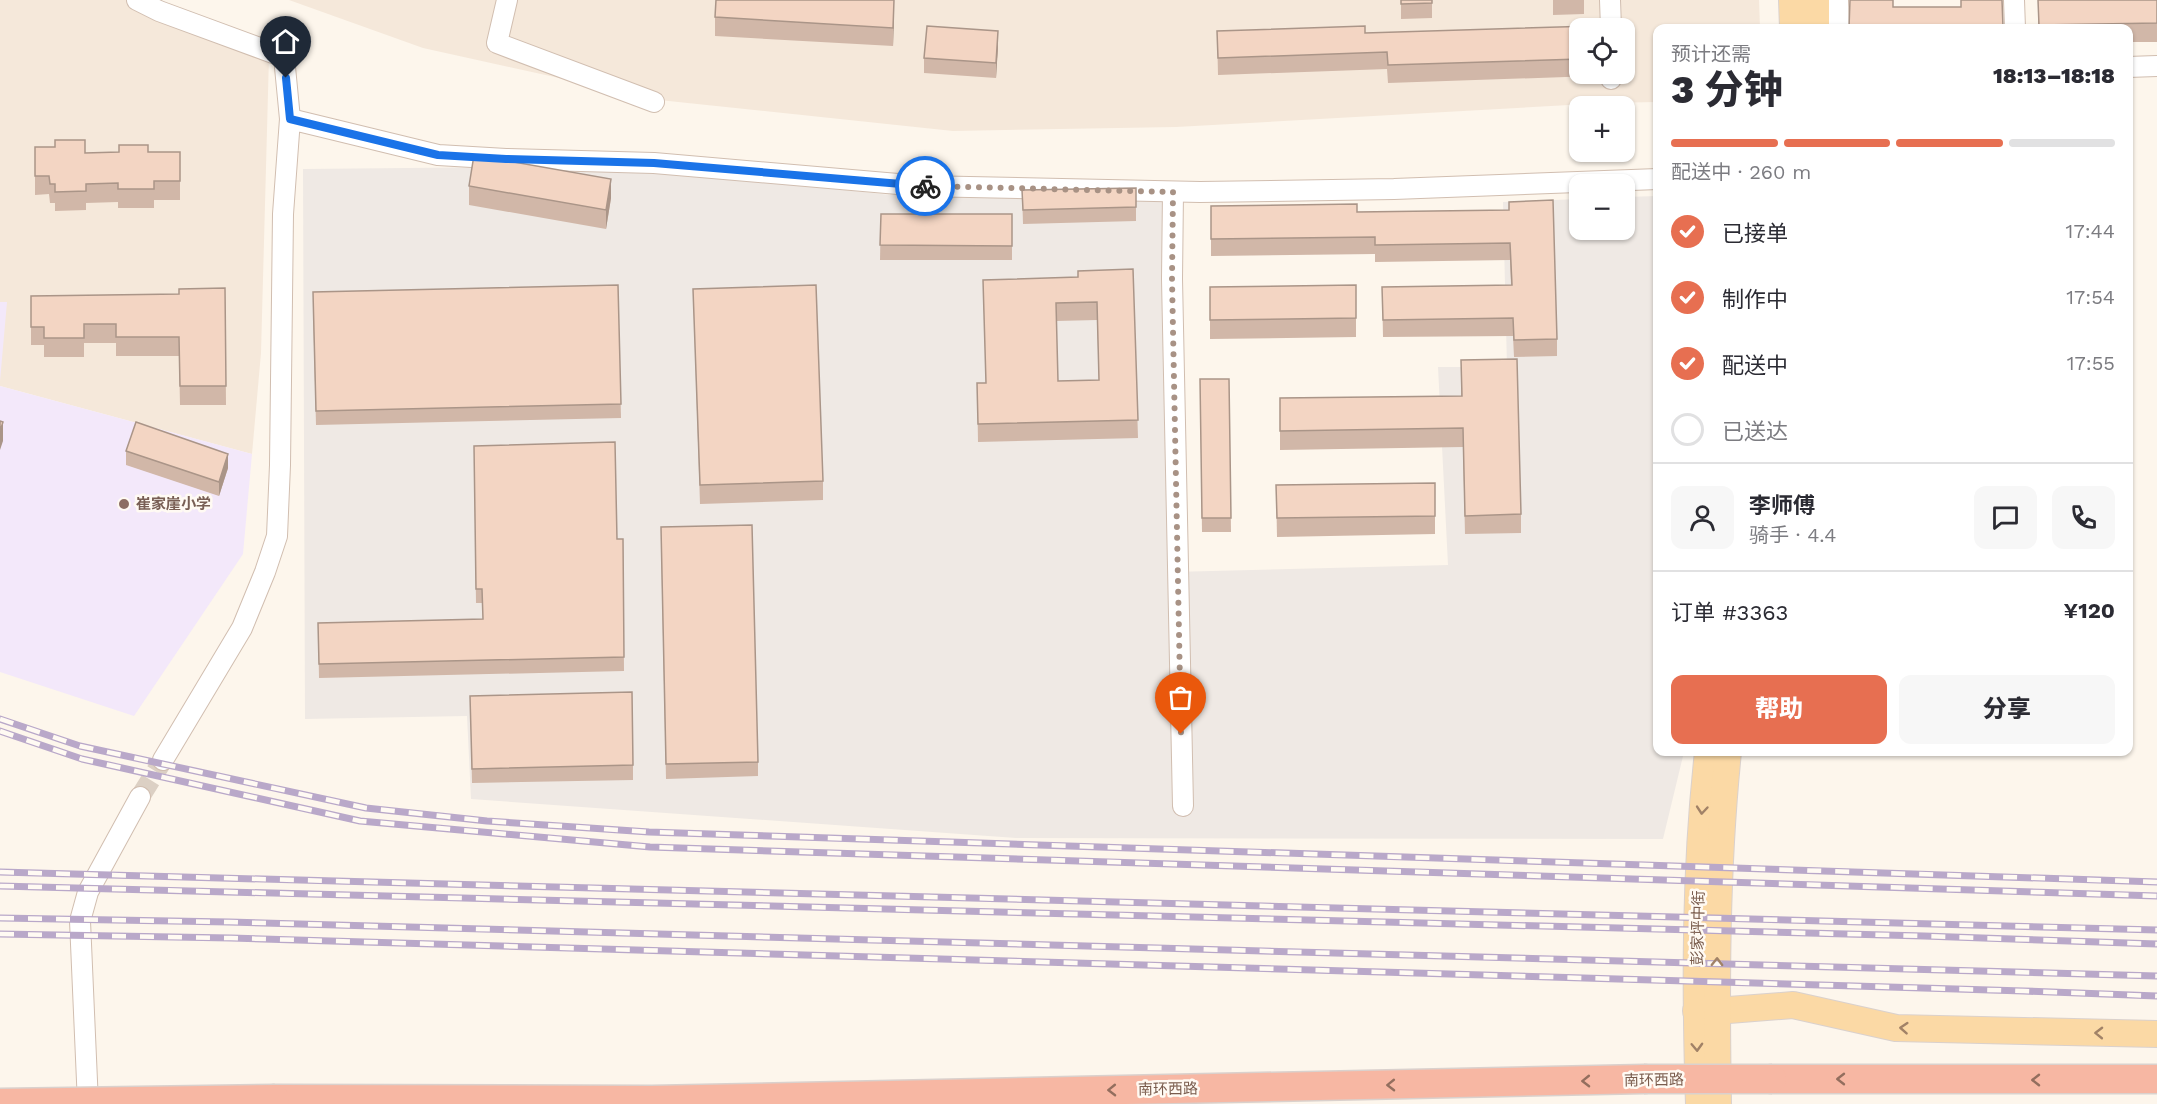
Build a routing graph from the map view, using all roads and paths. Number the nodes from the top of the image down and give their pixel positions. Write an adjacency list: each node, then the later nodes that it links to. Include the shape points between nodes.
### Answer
1 (137, 0): 16 (street, via 284,57)
2 (507, 0): 15 (street, via 496,43)
3 (1610, 0): 8 (street)
4 (1792, 0): 9 (main road)
5 (1816, 0): 10 (main road)
6 (1838, 0): 11 (street)
7 (2014, 0): 12 (street)
8 (1611, 18)
9 (1793, 24)
10 (1816, 24)
11 (1839, 24)
12 (2015, 24)
13 (2157, 66): 14 (street)
14 (2133, 67)
15 (654, 102)
16 (290, 119): 18 (street, via 438,155 654,163 921,186); 21 (street, via 283,214 277,536 242,628)
17 (1653, 179): 18 (street)
18 (1173, 192): 23 (street)
19 (1708, 756): 24 (main road, 彭家坪中街, one-way to 24, via 1699,844)
20 (1728, 756): 24 (main road, 彭家坪中街, one-way to 20)
21 (163, 760)
22 (140, 797): 28 (street, via 88,892 80,921)
23 (1183, 806)
24 (1706, 1011): 25 (main road, one-way to 24, via 1896,1028 1793,1005); 29 (main road, 彭家坪中街, one-way to 29); 30 (main road, 彭家坪中街)
25 (2157, 1034)
26 (2157, 1079): 27 (highway, 南环西路, one-way to 27, bridge, via 1644,1079 652,1100)
27 (0, 1103)
28 (88, 1104)
29 (1699, 1104)
30 (1718, 1104)

